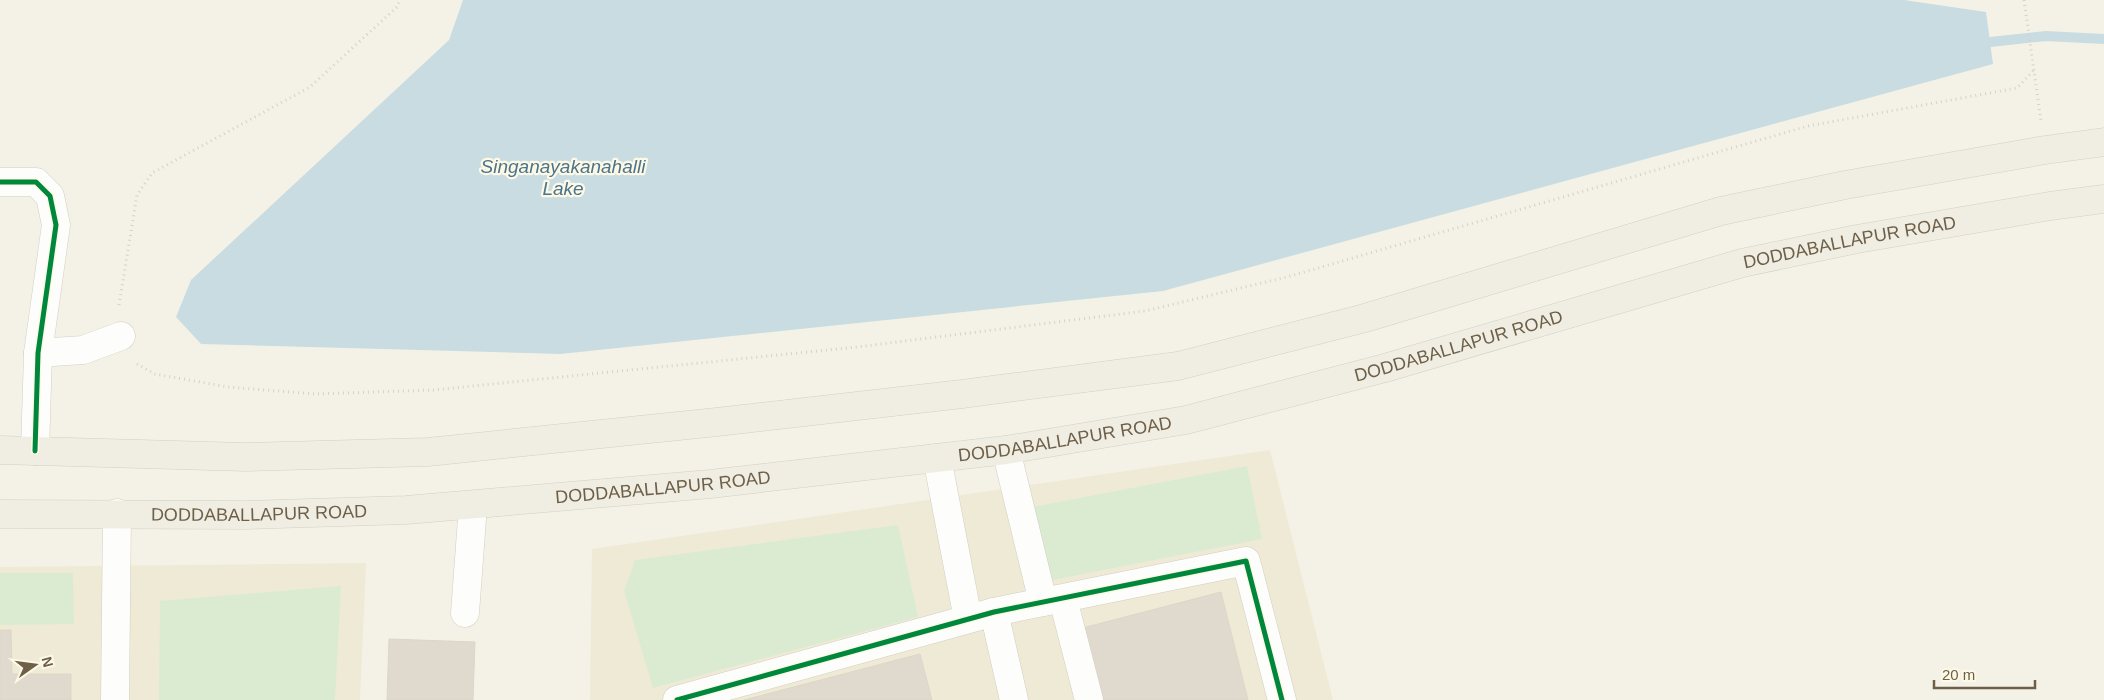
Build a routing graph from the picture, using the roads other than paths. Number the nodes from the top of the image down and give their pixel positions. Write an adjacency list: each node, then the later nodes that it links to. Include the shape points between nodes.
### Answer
1 (2104, 142): 8 (main road, via 1854,184 1721,211 1365,318 1178,366 727,421 428,452 246,457)
2 (0, 182): 5 (street, via 36,182 50,196 56,225)
3 (2104, 199): 7 (main road, DODDABALLAPUR ROAD, via 1857,239 1742,263 1385,368 1186,420)
4 (121, 336): 5 (street, via 83,350)
5 (38, 353): 8 (street)
6 (0, 450): 8 (main road)
7 (1006, 450): 9 (main road, DODDABALLAPUR ROAD); 13 (street)
8 (35, 451)
9 (937, 458): 10 (main road, DODDABALLAPUR ROAD, via 710,484); 16 (street)
10 (473, 504): 11 (main road, DODDABALLAPUR ROAD, via 406,510 244,515); 15 (street)
11 (117, 513): 12 (main road, DODDABALLAPUR ROAD); 17 (street)
12 (0, 514)
13 (1053, 600): 14 (street); 20 (street); 21 (street, via 1246,561)
14 (994, 612): 16 (street); 19 (street)
15 (465, 613)
16 (968, 619): 18 (street)
17 (115, 700)
18 (677, 700)
19 (1014, 700)
20 (1089, 700)
21 (1282, 700)

